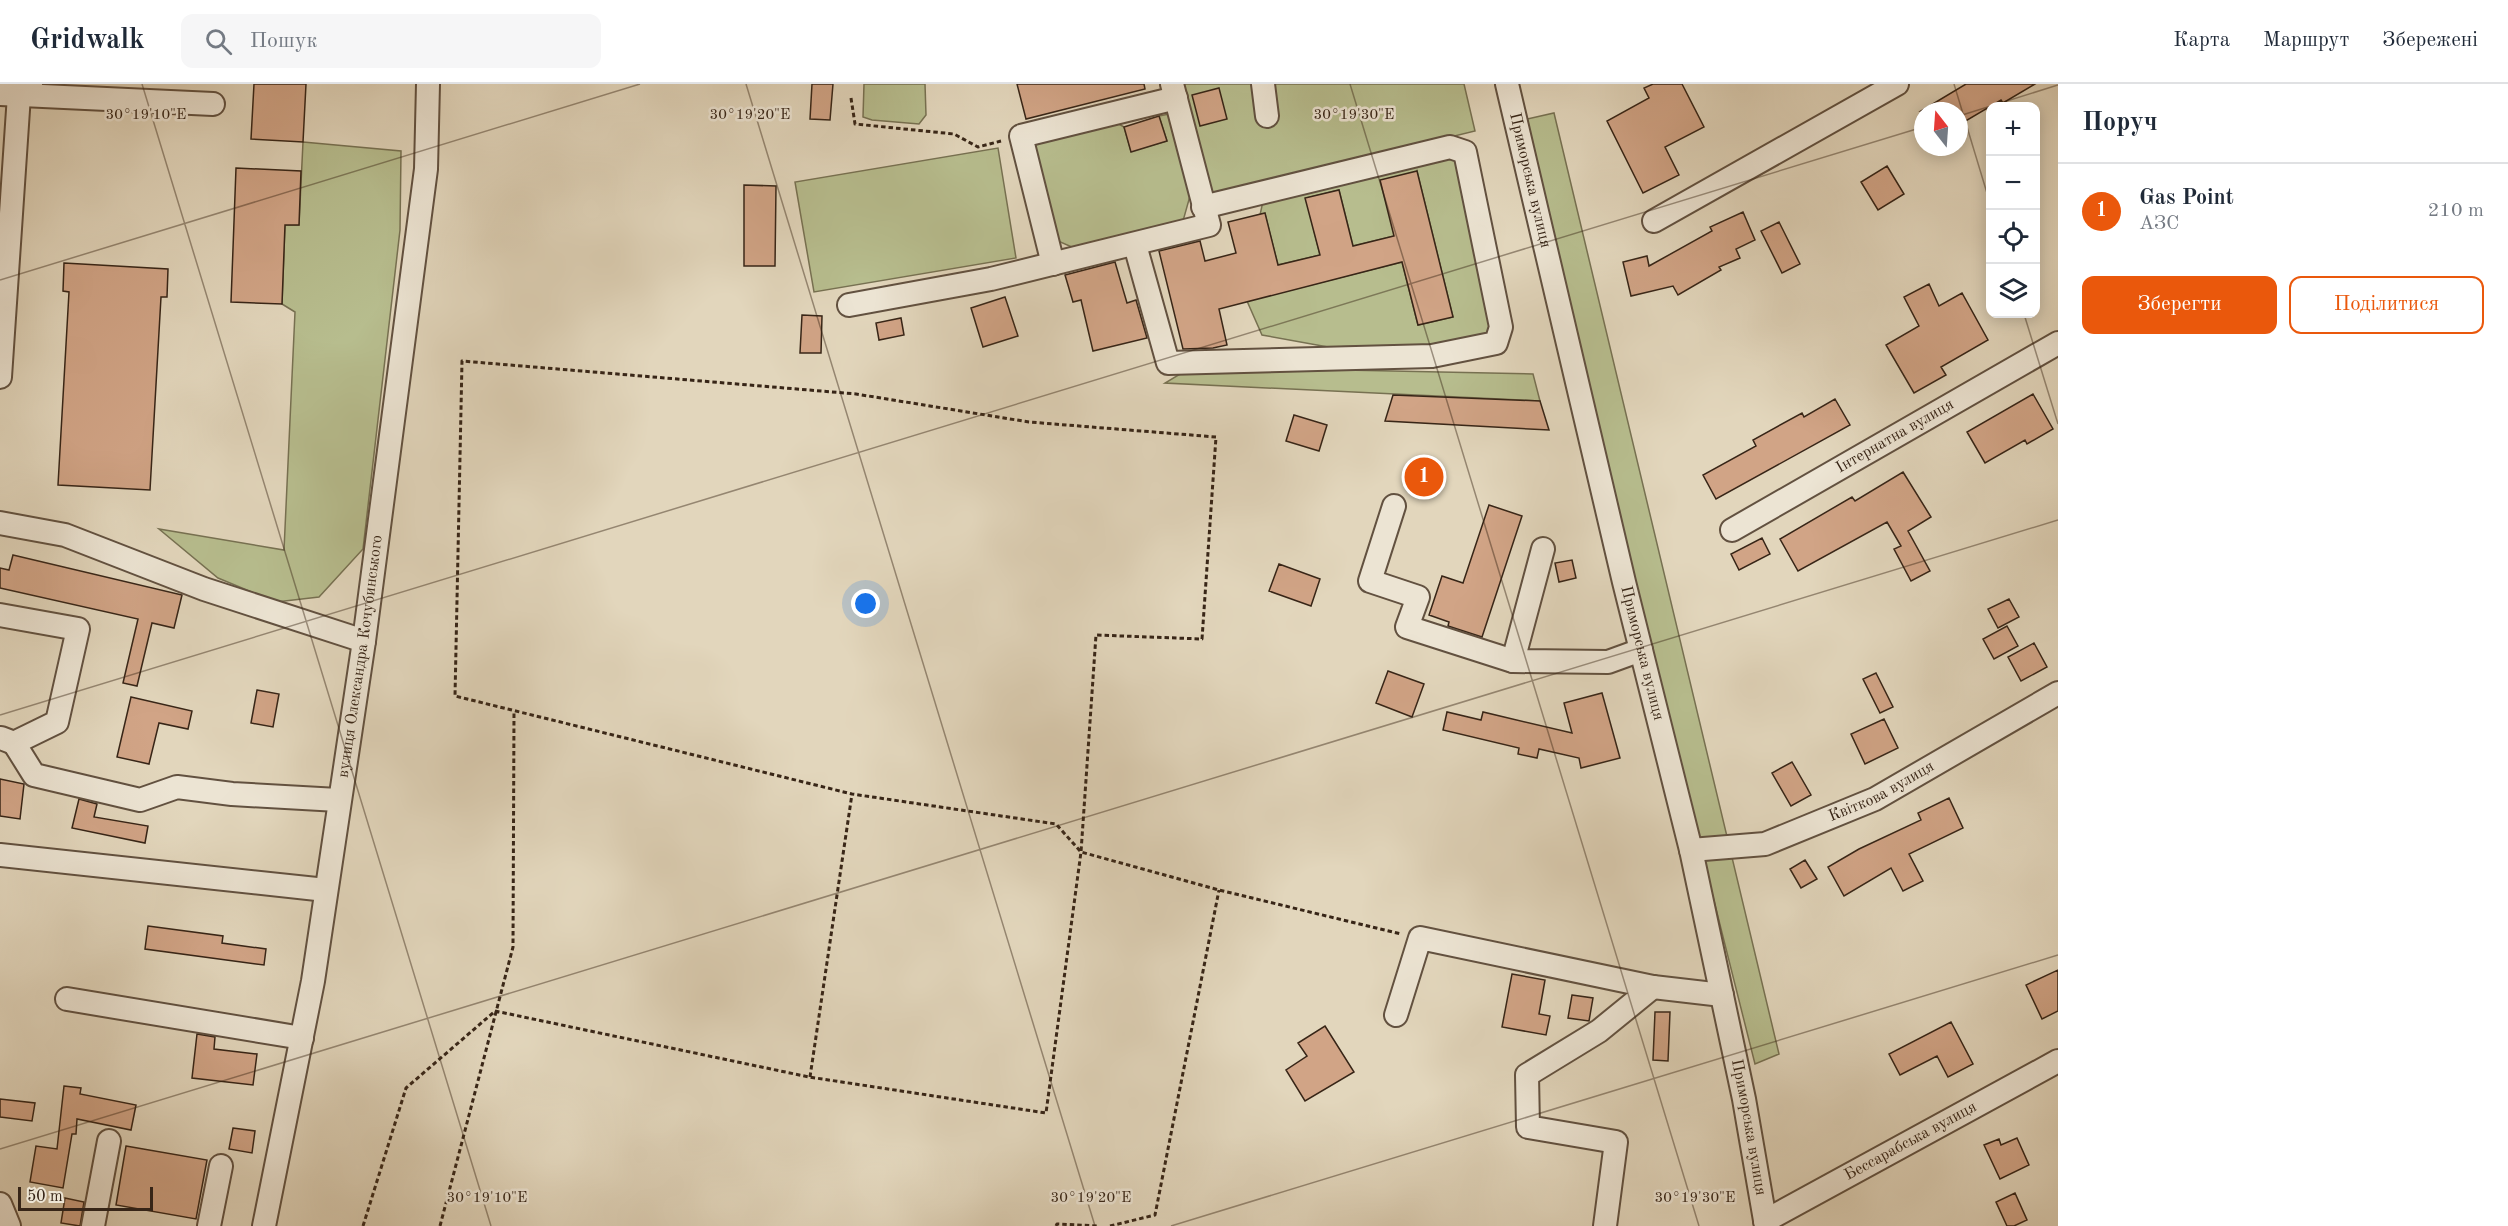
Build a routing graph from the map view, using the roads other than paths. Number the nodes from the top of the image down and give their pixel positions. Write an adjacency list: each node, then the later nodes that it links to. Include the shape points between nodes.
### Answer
1 (429, 84): 21 (street, вулиця Олександра Кочубинського, via 426,169)
2 (1263, 84): 8 (street)
3 (1507, 84): 22 (street, Приморська вулиця)
4 (1897, 84): 10 (street)
5 (17, 91): 7 (street); 15 (street)
6 (1174, 91): 9 (street); 12 (street, via 1021,136)
7 (213, 104)
8 (1267, 116)
9 (1203, 207): 11 (street, via 1209,225); 11 (street, via 1450,147 1465,152 1501,327 1496,343 1432,356 1168,363)
10 (1654, 221)
11 (1135, 245): 12 (street)
12 (1053, 264): 13 (street)
13 (849, 304)
14 (2058, 343): 18 (street, Інтернатна вулиця)
15 (0, 377)
16 (1394, 506): 23 (street, via 1370,581 1418,597 1407,627)
17 (0, 523): 21 (street, via 65,535 204,589)
18 (1732, 530)
19 (1543, 549): 23 (street)
20 (0, 615): 25 (street, via 78,629 57,722)
21 (364, 642): 26 (street, вулиця Олександра Кочубинського)
22 (1641, 650): 23 (street, via 1608,662); 27 (street, Приморська вулиця)
23 (1513, 661)
24 (2058, 693): 27 (street, Квіткова вулиця, via 1875,799 1765,844)
25 (7, 740): 26 (street, via 34,775 140,800 177,787)
26 (339, 800): 29 (street, вулиця Олександра Кочубинського)
27 (1691, 850): 31 (street, Приморська вулиця)
28 (0, 855): 29 (street)
29 (326, 890): 34 (street, вулиця Олександра Кочубинського)
30 (1653, 987): 31 (street); 33 (street, via 1420,938); 44 (street, via 1599,1031 1527,1075 1528,1127 1616,1142)
31 (1722, 995): 39 (street, Приморська вулиця)
32 (67, 999): 34 (street)
33 (1396, 1015)
34 (302, 1038): 43 (street, вулиця Олександра Кочубинського)
35 (2058, 1061): 39 (street, Бессарабська вулиця)
36 (109, 1141): 41 (street)
37 (221, 1166): 42 (street)
38 (0, 1204): 40 (street)
39 (1765, 1223)
40 (9, 1226)
41 (93, 1226)
42 (209, 1226)
43 (264, 1226)
44 (1605, 1226)

